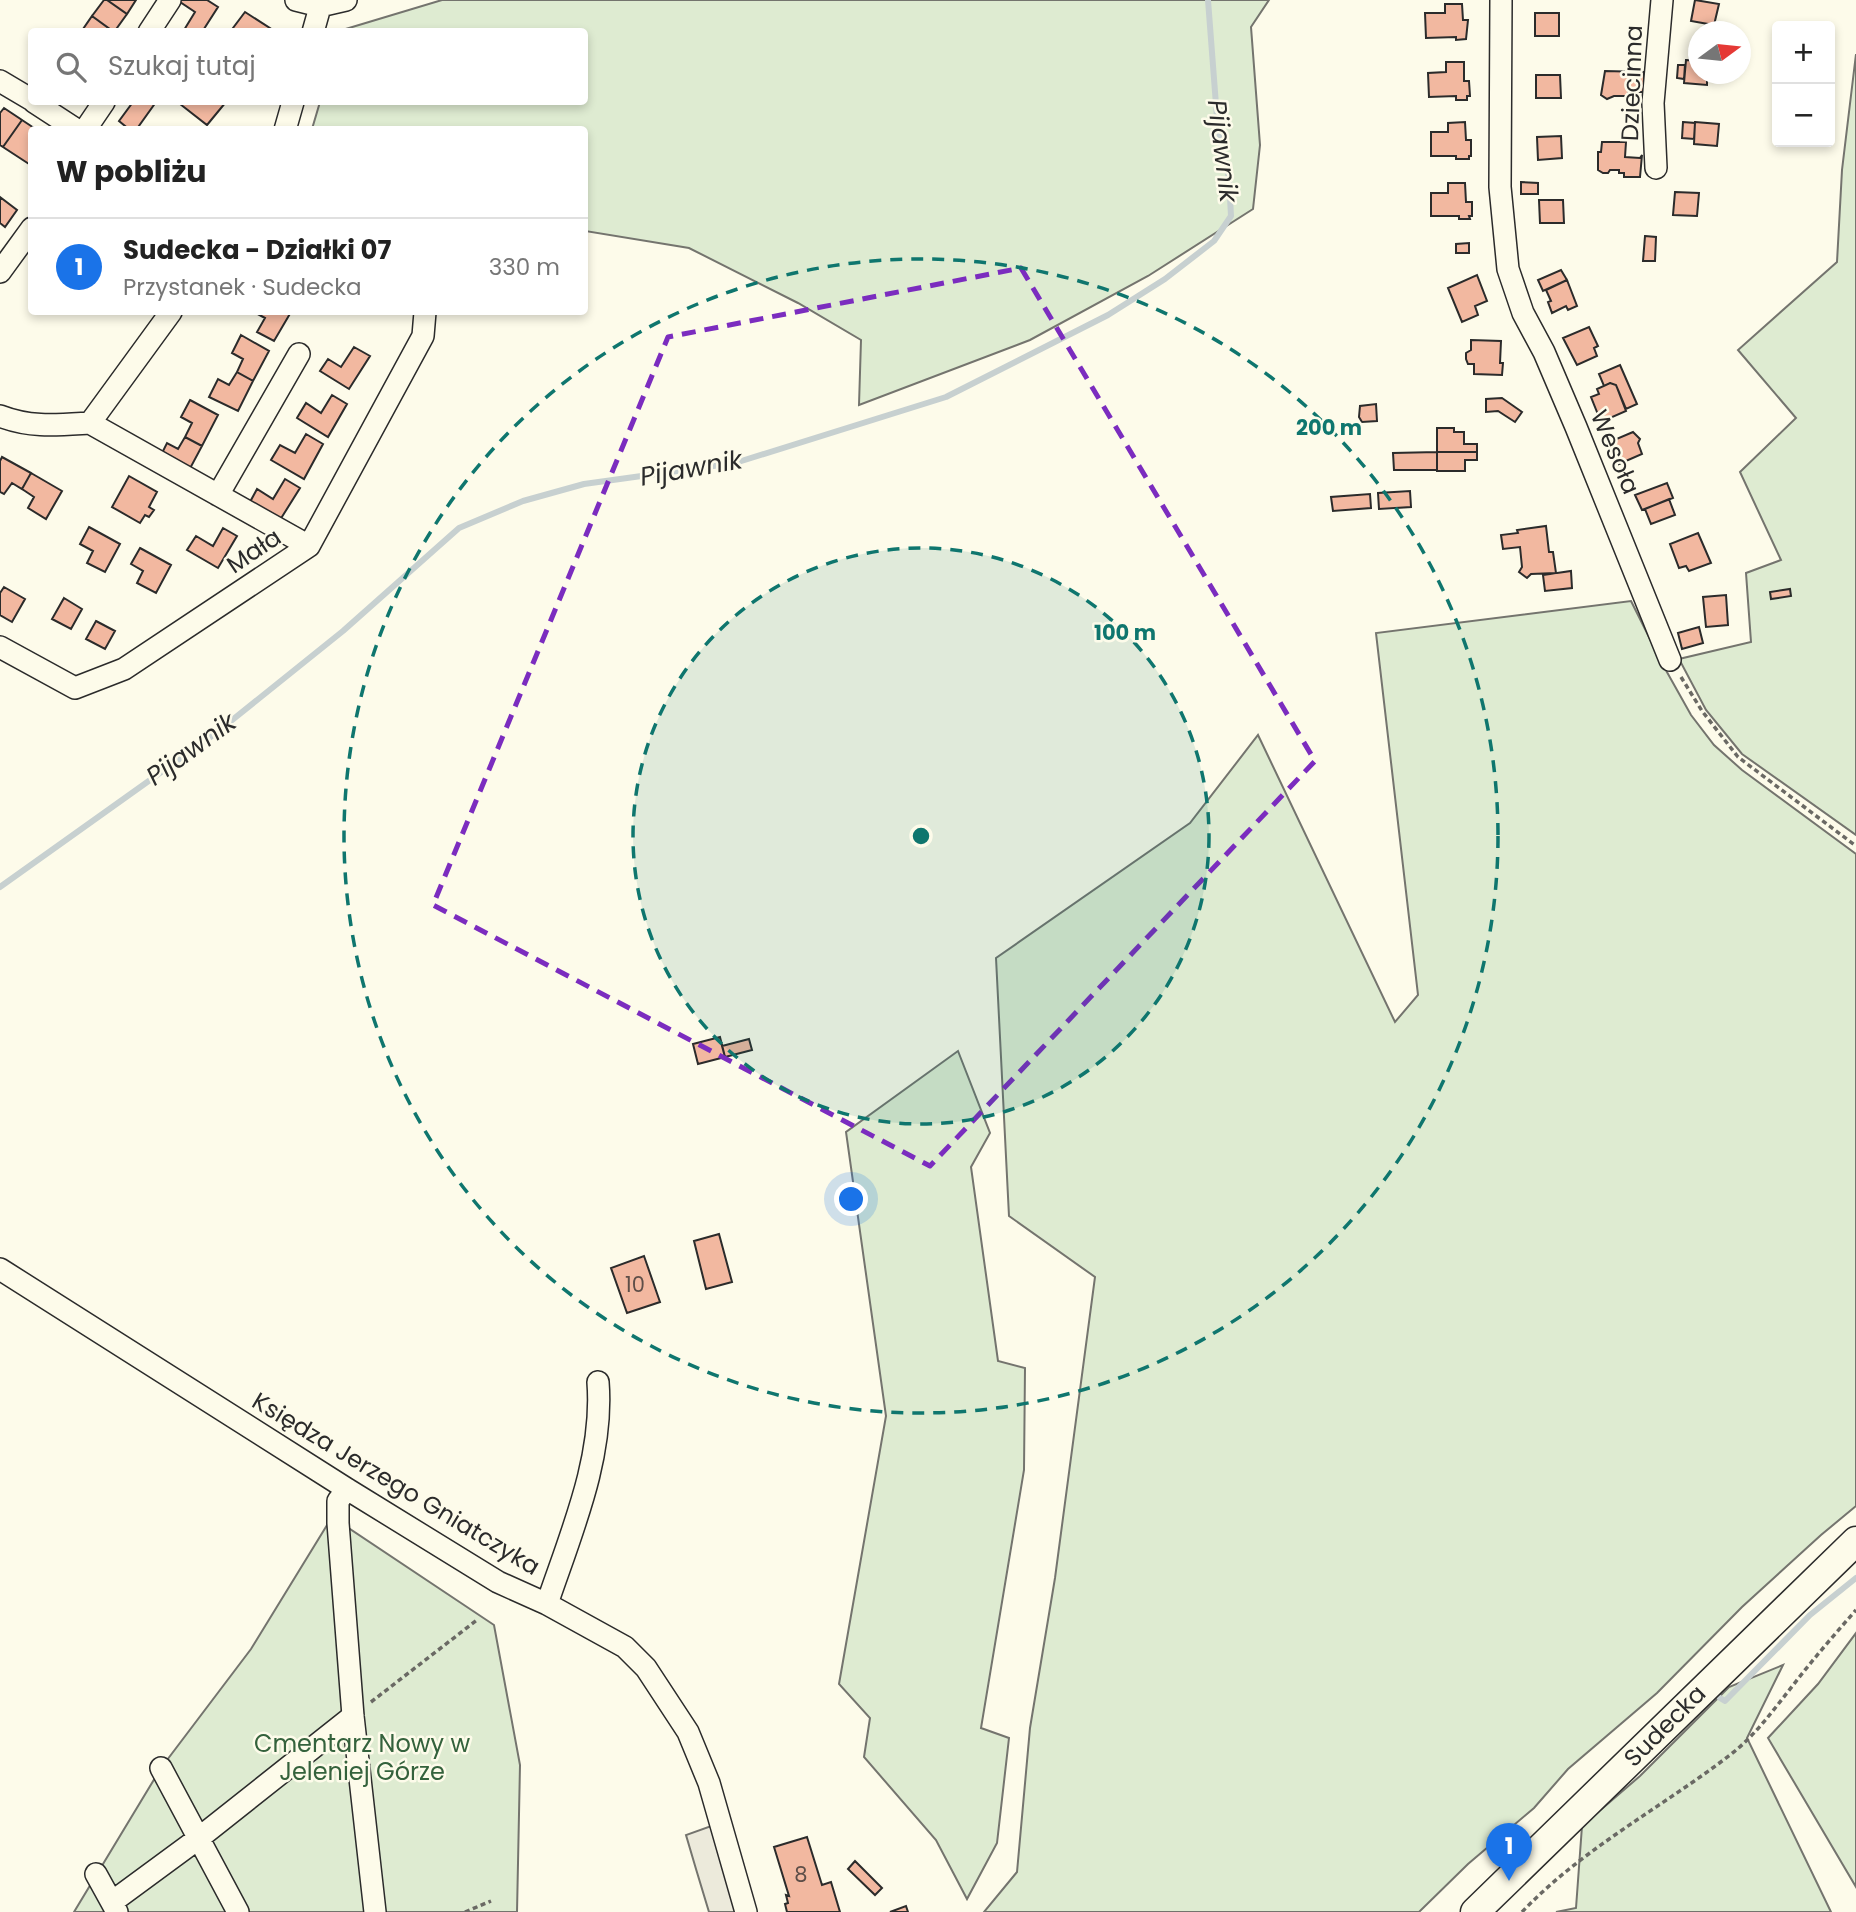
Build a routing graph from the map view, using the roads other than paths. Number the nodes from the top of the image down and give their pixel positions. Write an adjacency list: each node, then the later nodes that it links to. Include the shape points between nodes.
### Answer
1 (170, 0): 7 (street)
2 (296, 0): 6 (street)
3 (346, 0): 6 (street)
4 (1501, 0): 28 (street, Wesoła, via 1500,187 1508,269)
5 (1662, 0): 17 (street, Dziecinna, via 1653,103)
6 (321, 3): 8 (street)
7 (152, 28)
8 (314, 28)
9 (0, 81): 10 (street)
10 (28, 98)
11 (39, 105): 14 (street)
12 (102, 105): 15 (street)
13 (292, 105): 16 (street)
14 (71, 126)
15 (88, 126)
16 (286, 126)
17 (1656, 169)
18 (28, 234): 19 (street)
19 (0, 272)
20 (169, 315): 24 (street)
21 (425, 315): 26 (street, Mała, via 423,336)
22 (299, 354): 25 (street)
23 (0, 416): 24 (street, via 40,426)
24 (90, 423): 25 (street)
25 (218, 495): 26 (street)
26 (309, 545): 27 (street, Mała, via 124,669 75,688)
27 (0, 647)
28 (1670, 660)
29 (0, 1269): 31 (street, Księdza Jerzego Gniatczyka)
30 (598, 1382): 33 (street, via 594,1451)
31 (347, 1489): 33 (street, Księdza Jerzego Gniatczyka, via 498,1582); 34 (street, via 338,1501 338,1523)
32 (1856, 1541): 42 (main road, Sudecka)
33 (547, 1604): 41 (street, Księdza Jerzego Gniatczyka, via 625,1647 646,1668 688,1732 709,1783)
34 (353, 1716): 36 (street); 40 (street)
35 (162, 1768): 36 (street)
36 (199, 1838): 38 (street); 39 (street)
37 (96, 1874): 38 (street)
38 (114, 1907)
39 (238, 1912)
40 (374, 1912)
41 (746, 1912)
42 (1475, 1912)

